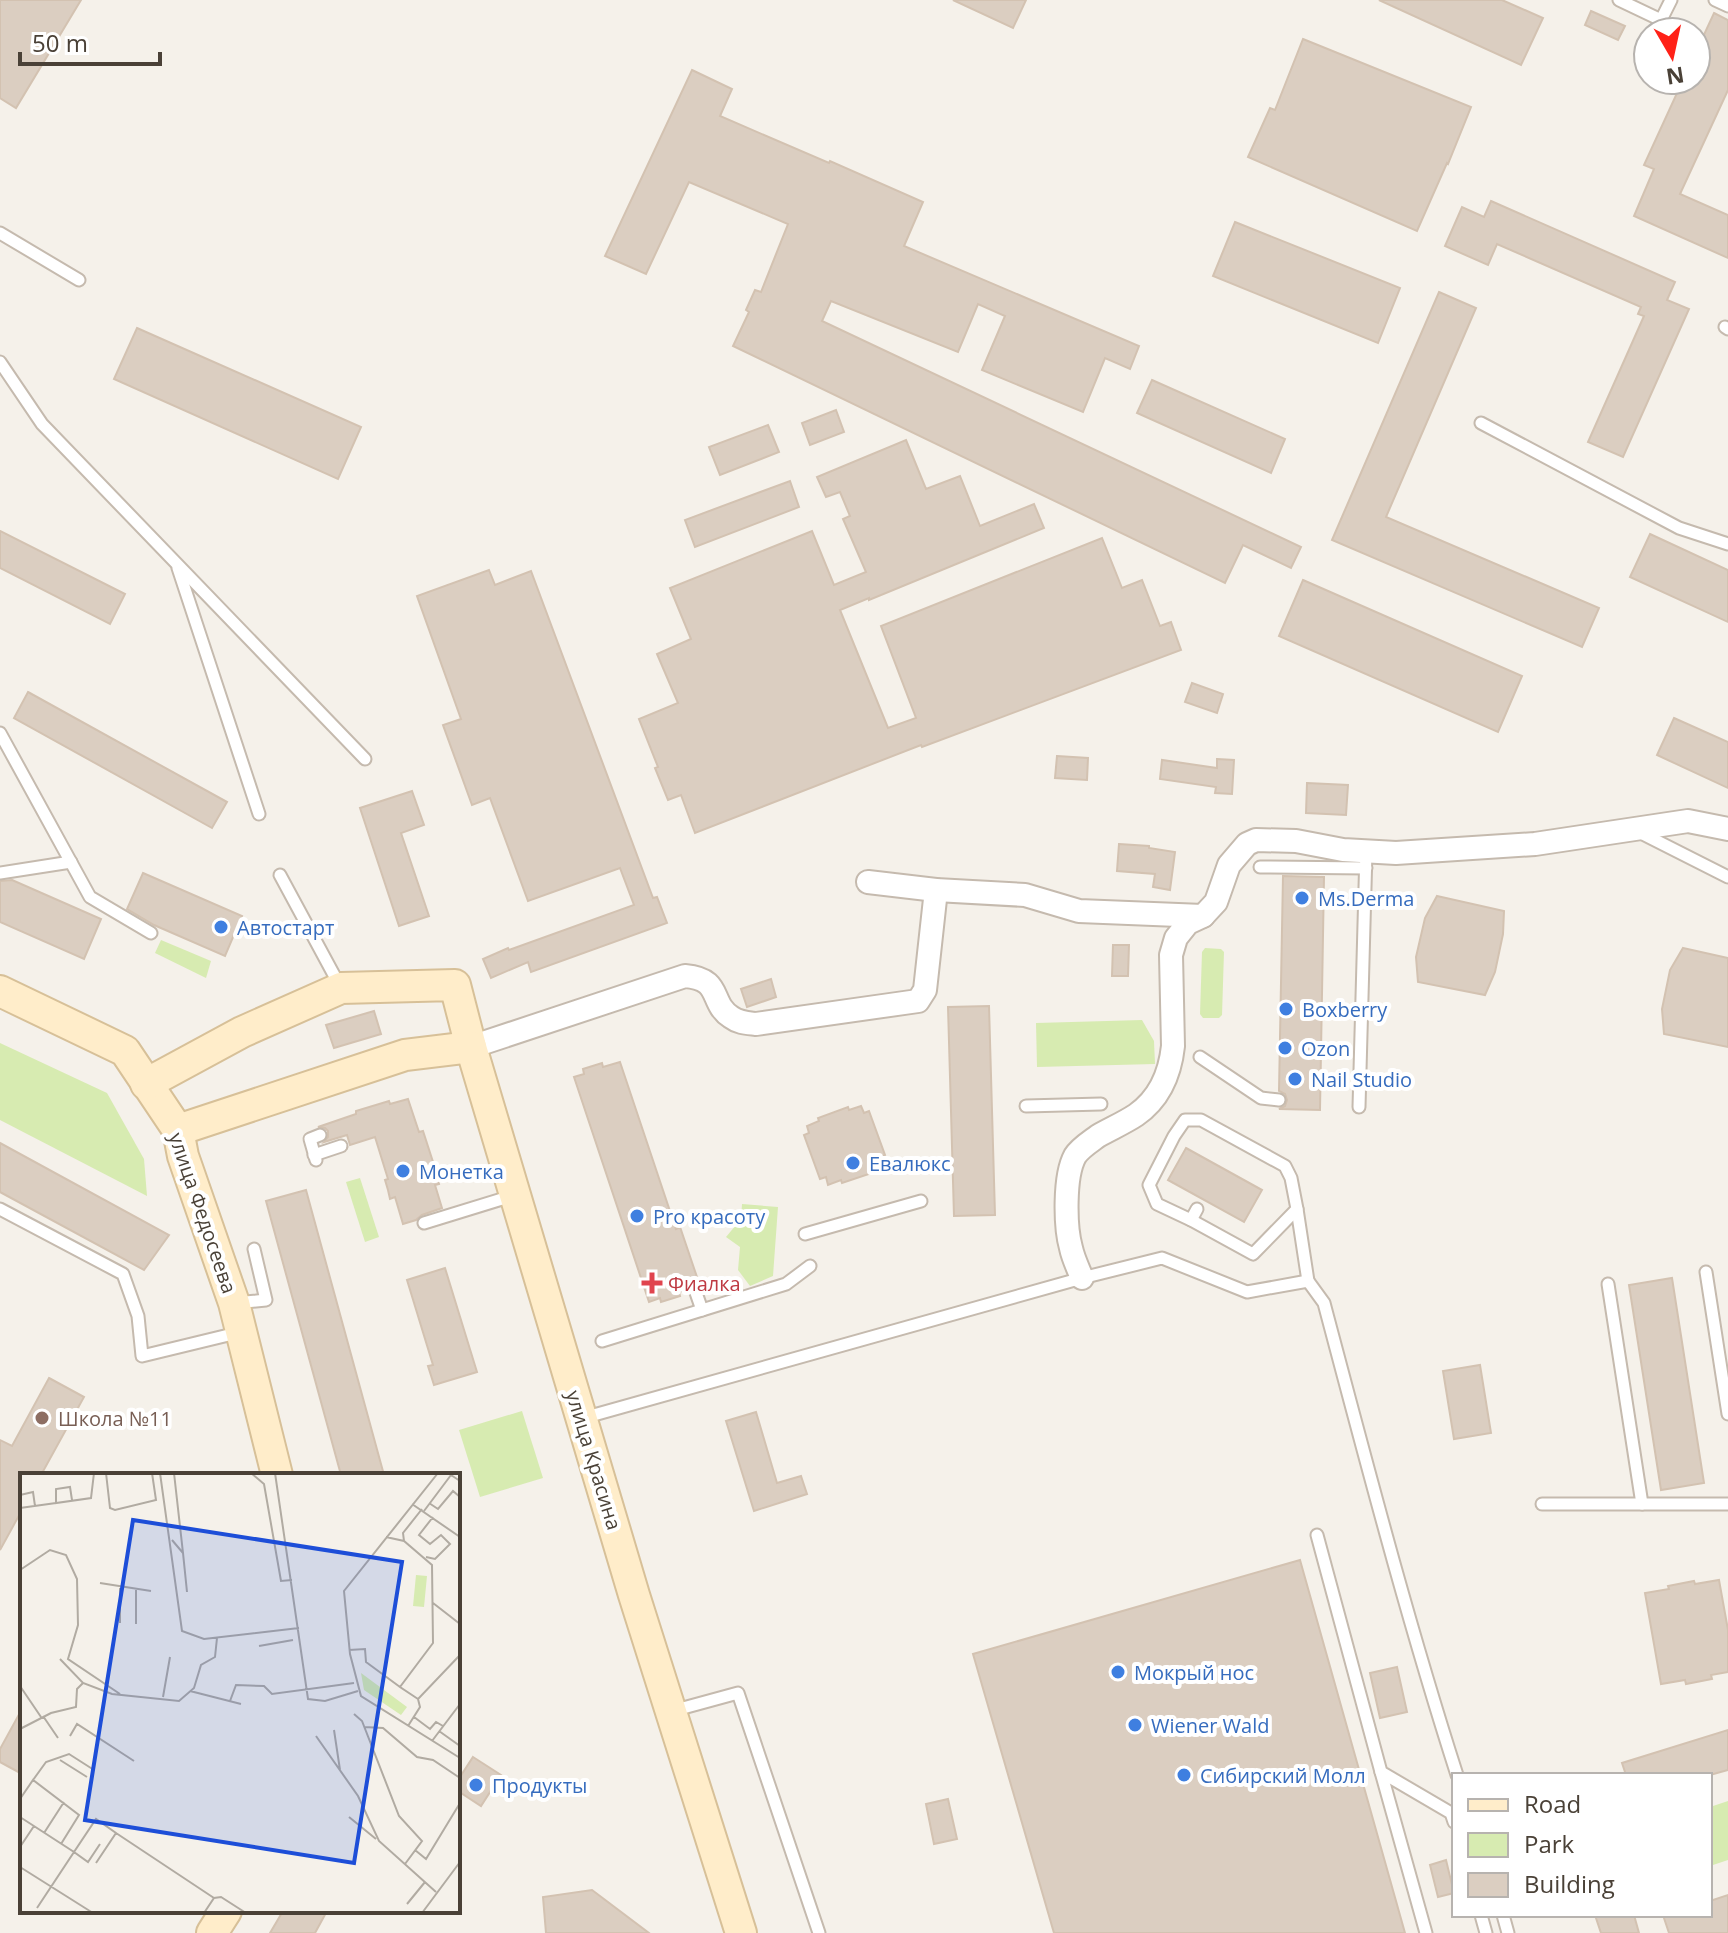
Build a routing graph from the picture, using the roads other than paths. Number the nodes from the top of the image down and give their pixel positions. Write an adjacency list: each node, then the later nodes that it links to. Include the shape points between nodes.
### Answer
1 (1619, 0): 4 (lane)
2 (1715, 0): 3 (lane)
3 (1728, 6)
4 (1653, 16)
5 (0, 233): 6 (lane)
6 (79, 280)
7 (0, 362): 10 (lane, via 42,424)
8 (1481, 423): 9 (lane, via 1679,528)
9 (1728, 544)
10 (176, 562): 12 (lane); 13 (lane)
11 (0, 733): 17 (lane)
12 (365, 759)
13 (259, 814)
14 (1728, 829): 15 (street, via 1688,821)
15 (1635, 830): 16 (street); 21 (lane)
16 (1366, 860): 18 (lane); 24 (street, via 1296,841 1256,840 1238,852 1216,902); 34 (lane)
17 (71, 862): 19 (lane); 25 (lane, via 90,897)
18 (1260, 867)
19 (0, 873)
20 (280, 875): 26 (lane)
21 (1728, 877)
22 (868, 882): 23 (street)
23 (936, 890): 24 (street, via 1025,895 1079,911); 28 (street, via 925,990 918,1001 741,1023 727,1016 708,983 685,976)
24 (1203, 916): 49 (street, via 1188,923 1171,955 1173,1046 1167,1076 1149,1105 1075,1156 1067,1190 1068,1220 1070,1248)
25 (151, 933)
26 (341, 988): 28 (street, улица Красина, via 455,985); 30 (street, via 242,1032)
27 (0, 991): 30 (street, улица Федосеева, via 125,1051)
28 (471, 1047): 35 (street, via 405,1055); 38 (street, улица Красина)
29 (1200, 1057): 31 (lane, via 1261,1098)
30 (146, 1084): 35 (street, улица Федосеева)
31 (1279, 1100)
32 (1101, 1104): 33 (lane)
33 (1026, 1106)
34 (1359, 1107)
35 (178, 1130): 54 (street, улица Федосеева)
36 (320, 1135): 37 (lane, via 310,1139 315,1157)
37 (341, 1146)
38 (515, 1194): 44 (lane); 57 (street, улица Красина)
39 (921, 1201): 45 (lane)
40 (0, 1209): 54 (lane, via 123,1274 138,1316 142,1356)
41 (1197, 1209): 43 (lane)
42 (1297, 1209): 43 (lane, via 1253,1254); 43 (lane, via 1285,1166 1201,1120 1185,1120 1149,1185 1157,1204); 50 (lane)
43 (1191, 1220)
44 (424, 1223)
45 (805, 1234)
46 (254, 1249): 54 (lane, via 266,1300)
47 (810, 1266): 53 (lane, via 786,1284)
48 (1706, 1272): 56 (lane)
49 (1082, 1278): 50 (lane, via 1162,1258 1247,1292); 57 (lane)
50 (1308, 1281): 65 (lane, via 1324,1303 1379,1516)
51 (1608, 1284): 60 (lane)
52 (694, 1287): 53 (lane)
53 (702, 1310): 55 (lane)
54 (238, 1317): 58 (street, улица Федосеева)
55 (602, 1341)
56 (1728, 1414)
57 (582, 1418): 63 (street, улица Красина)
58 (277, 1473)
59 (1542, 1504): 60 (lane)
60 (1642, 1504): 61 (lane)
61 (1728, 1504)
62 (1317, 1535): 64 (lane)
63 (671, 1711): 69 (street, улица Красина); 70 (lane, via 738,1693)
64 (1381, 1772): 66 (lane); 71 (lane)
65 (1456, 1773)
66 (1452, 1817)
67 (225, 1913): 68 (street)
68 (212, 1933)
69 (741, 1933)
70 (819, 1933)
71 (1426, 1933)

